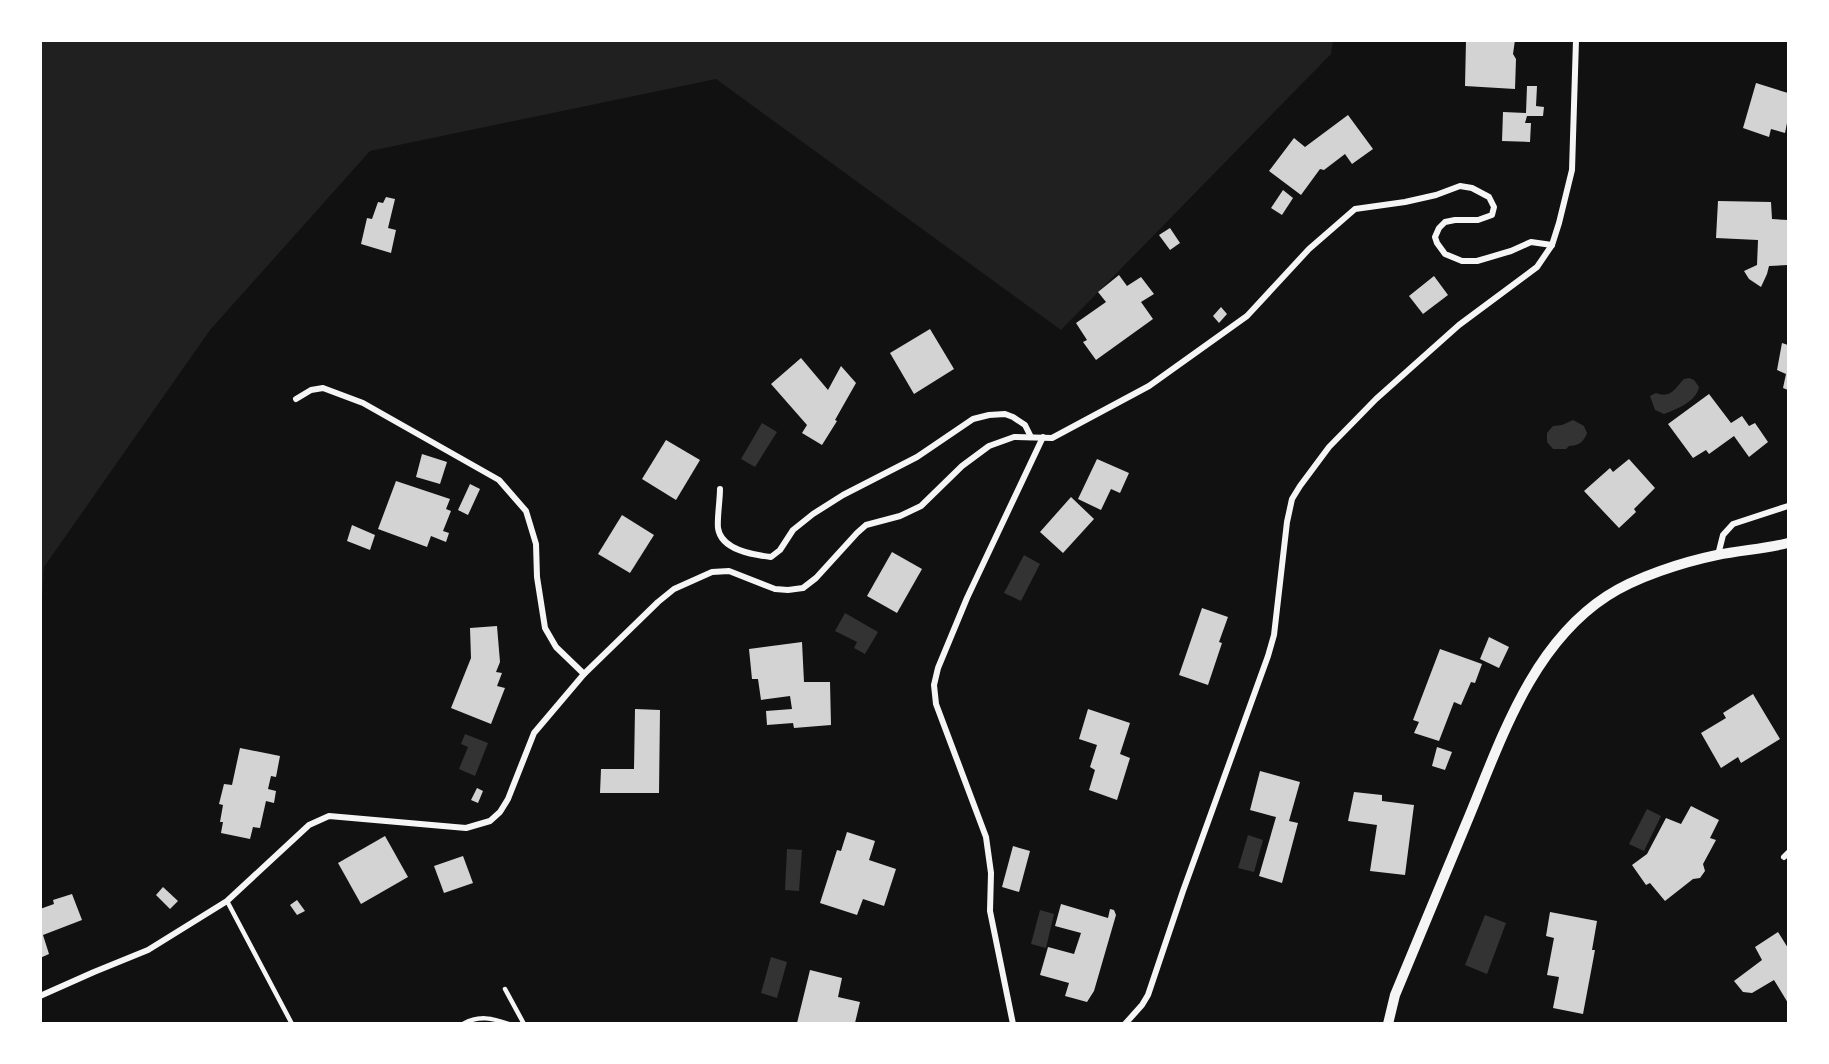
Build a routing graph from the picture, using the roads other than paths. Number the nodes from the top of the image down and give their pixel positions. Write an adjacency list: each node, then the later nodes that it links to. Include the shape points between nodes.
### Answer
1 (1576, 40): 2 (street, via 1572,170)
2 (1552, 245): 5 (street, via 1531,242 1477,261 1462,261 1445,254 1435,237 1445,222 1492,215 1494,207 1489,197 1472,188 1460,186 1405,202 1355,209 1309,249 1247,316 1149,386 1052,438); 19 (street, via 1537,267 1459,325 1376,399 1329,447 1292,500 1268,656 1148,995)
3 (296, 399): 10 (street, via 323,388 363,403 499,480 526,511 536,544 545,628 556,647)
4 (1030, 437): 5 (street); 6 (street, via 1024,425 1005,414 973,419 917,458 813,514 771,557 736,549 726,542 718,530); 10 (street, via 1014,437 989,446 921,506 866,525 803,588 775,589 729,571 712,572 674,589)
5 (1043, 437): 18 (street, via 967,598 934,685 936,705 986,837 991,873 990,911)
6 (720, 489)
7 (1788, 506): 9 (street, via 1733,524 1724,535)
8 (1788, 543): 9 (street)
9 (1718, 555): 20 (street, via 1654,573 1607,595 1562,635 1544,659 1502,738 1395,995)
10 (584, 674): 11 (street, via 534,733 508,798 490,821 466,828 329,816 309,825)
11 (227, 901): 13 (street, via 148,950); 14 (lane)
12 (505, 989): 17 (lane)
13 (40, 996)
14 (292, 1023)
15 (464, 1023): 16 (lane, via 475,1017)
16 (509, 1023)
17 (524, 1023)
18 (1013, 1023)
19 (1125, 1023)
20 (1388, 1023)

